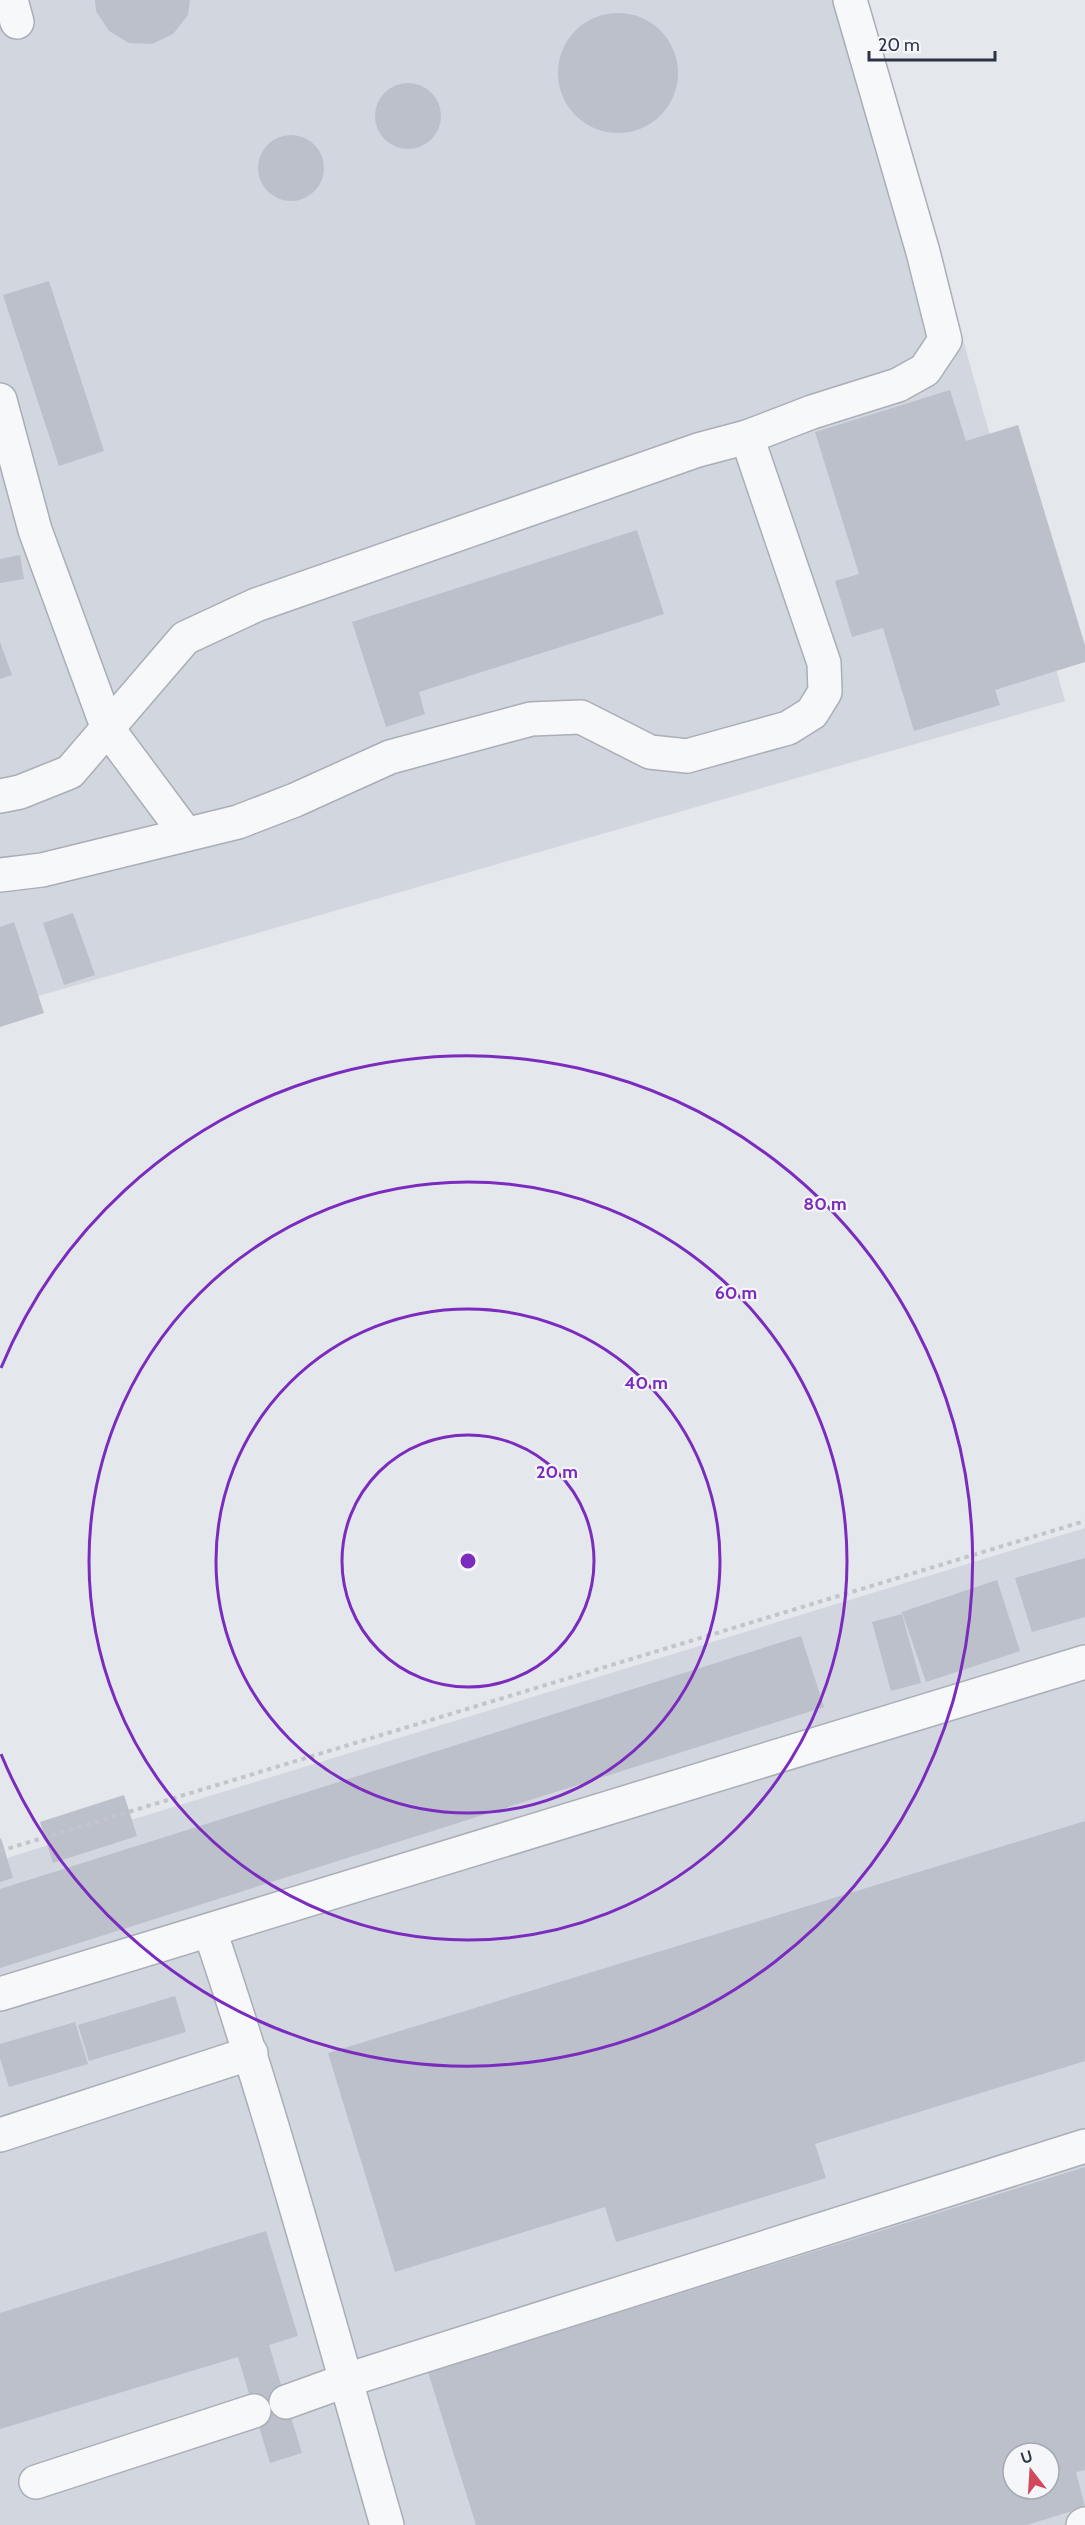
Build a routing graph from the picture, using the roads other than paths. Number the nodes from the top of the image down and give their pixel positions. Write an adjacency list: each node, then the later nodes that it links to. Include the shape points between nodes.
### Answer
1 (850, 0): 3 (lane, via 945,340 925,370 898,385)
2 (0, 400): 4 (lane, via 35,530)
3 (747, 437): 4 (lane, via 698,450 246,610 184,638); 6 (lane, via 824,663 825,692 812,713 788,728 687,756 651,752 581,717 531,719 390,757 238,822)
4 (108, 729): 5 (lane, via 70,772); 6 (lane)
5 (0, 796)
6 (186, 834): 7 (lane, via 42,870)
7 (0, 875)
8 (1085, 1662): 9 (lane)
9 (210, 1931): 10 (lane); 11 (lane)
10 (0, 1994)
11 (251, 2053): 12 (lane); 14 (lane)
12 (0, 2135)
13 (1085, 2146): 14 (lane)
14 (347, 2380): 15 (lane); 18 (lane)
15 (286, 2402)
16 (254, 2411): 17 (lane)
17 (36, 2482)
18 (387, 2525)

